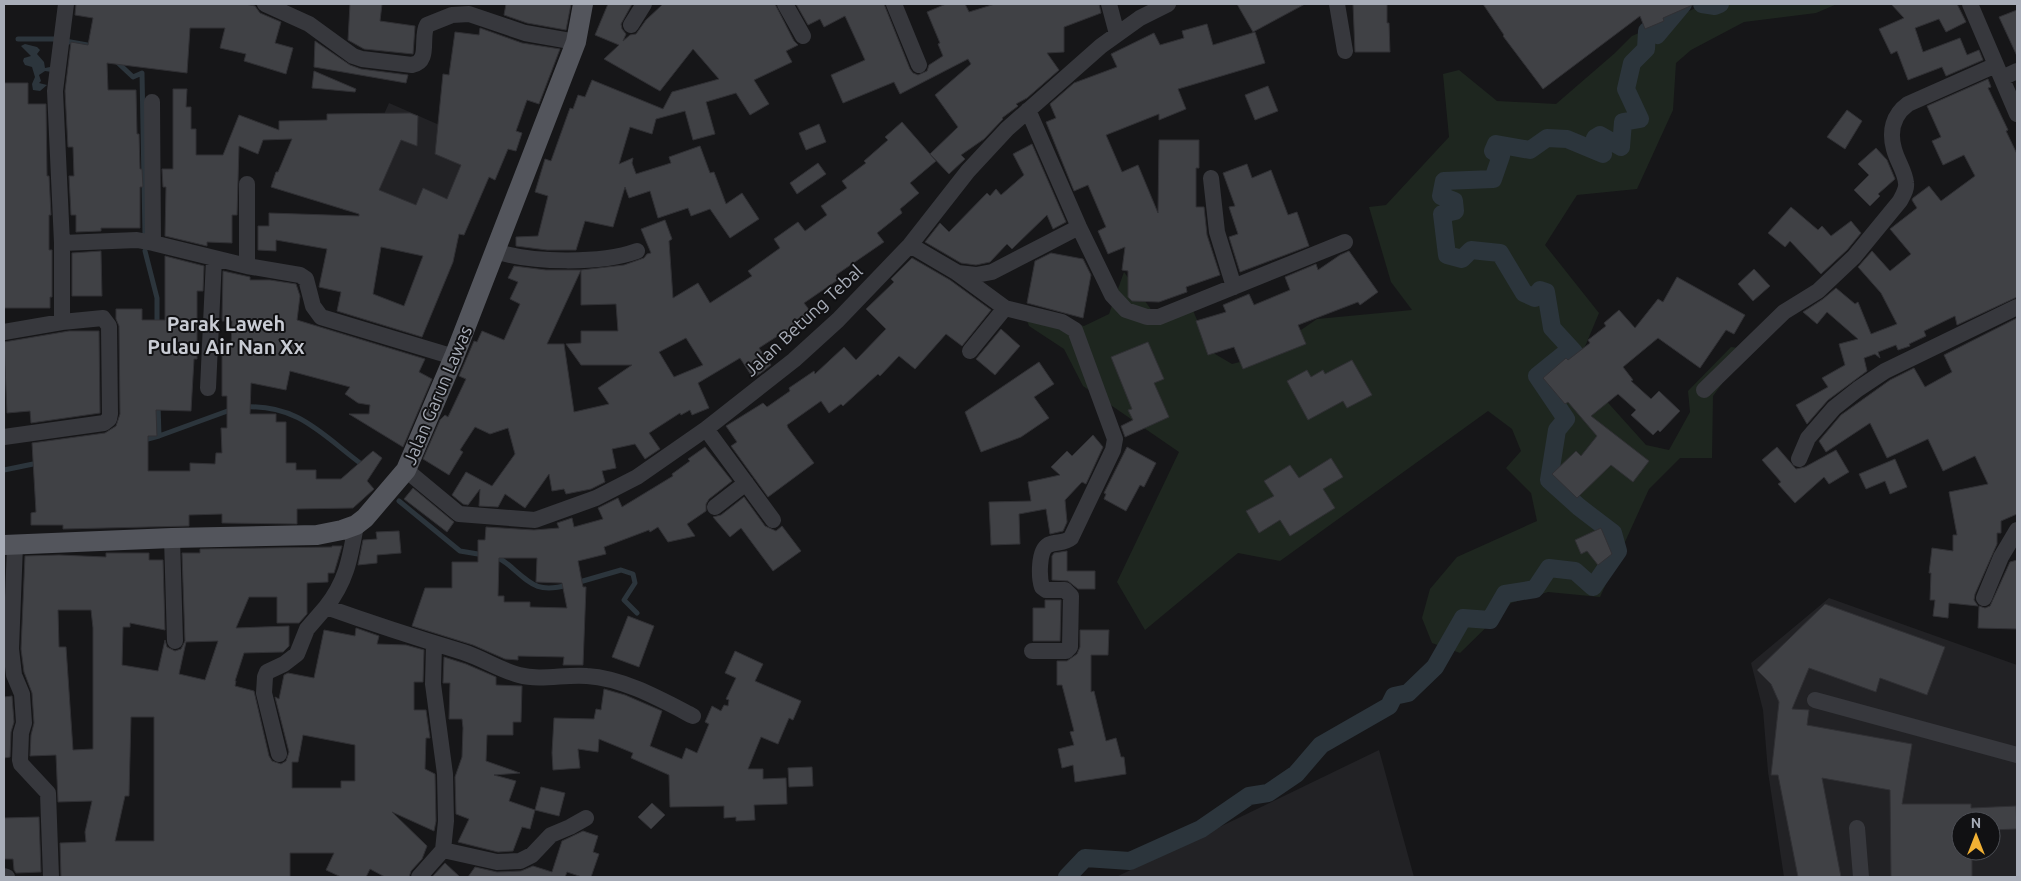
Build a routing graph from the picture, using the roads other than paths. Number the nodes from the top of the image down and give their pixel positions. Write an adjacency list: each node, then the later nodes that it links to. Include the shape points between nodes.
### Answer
1 (66, 4): 26 (street, via 55,90)
2 (264, 4): 14 (street, via 309,24 353,56 412,65 423,59 427,25 458,14 469,14 533,35)
3 (583, 4): 14 (main road, Jalan Garun Lawas)
4 (644, 4): 11 (street)
5 (785, 4): 13 (street)
6 (894, 4): 16 (street)
7 (1109, 4): 12 (street)
8 (1168, 4): 12 (street, Jalan Betung Tebal)
9 (1337, 4): 15 (street)
10 (1970, 4): 18 (street)
11 (631, 25)
12 (1117, 34): 20 (street, Jalan Betung Tebal)
13 (802, 36)
14 (576, 42): 29 (main road, Jalan Garun Lawas)
15 (1345, 51)
16 (919, 65)
17 (2017, 71): 18 (street)
18 (1999, 72): 21 (street); 42 (street, via 1908,104 1900,110 1892,129 1894,149 1907,184 1900,201 1854,257 1818,291 1784,312)
19 (152, 102): 27 (street)
20 (1028, 110): 24 (street); 28 (street, Jalan Betung Tebal, via 968,171)
21 (2017, 114)
22 (1211, 178): 34 (street, via 1216,232)
23 (246, 184): 32 (street)
24 (1080, 227): 33 (street, via 992,272 976,275); 34 (street, via 1112,295 1126,310 1136,314 1159,317)
25 (1345, 242): 34 (street)
26 (62, 243): 27 (street, via 137,240); 37 (street)
27 (152, 244): 31 (street)
28 (910, 245): 33 (street); 43 (street, Jalan Betung Tebal, via 838,320 794,360)
29 (495, 251): 30 (street, via 536,260 601,259 622,257); 40 (main road, Jalan Garun Lawas)
30 (637, 251)
31 (214, 259): 32 (street); 41 (street)
32 (247, 266): 40 (street, via 304,276 315,311 325,319)
33 (956, 272): 36 (street)
34 (1234, 287)
35 (2017, 307): 45 (street, via 1885,371 1858,389 1834,408 1808,438)
36 (1004, 308): 39 (street); 58 (street, via 1062,322 1075,330 1115,439 1113,450 1071,538 1046,547 1042,554 1042,588 1065,590 1071,596 1070,647 1066,651)
37 (62, 322): 38 (street); 44 (street, via 99,317 108,323 109,419 104,423)
38 (4, 332)
39 (970, 351)
40 (454, 357): 46 (main road, Jalan Garun Lawas)
41 (208, 388)
42 (1704, 390)
43 (706, 429): 46 (street, Jalan Betung Tebal, via 623,486 535,520 459,514); 47 (street)
44 (4, 437)
45 (1799, 459)
46 (406, 470): 50 (main road, Jalan Garun Lawas, via 374,509)
47 (746, 483): 48 (street); 49 (street)
48 (715, 507)
49 (773, 520)
50 (356, 525): 52 (main road, Jalan Garun Lawas, via 317,534); 55 (street, via 347,571 338,592)
51 (2017, 530): 54 (street, via 2001,557)
52 (172, 538): 53 (main road, Jalan Garun Lawas); 56 (street)
53 (9, 545): 66 (street, via 11,649 14,675 22,694 24,723 20,760 48,793)
54 (1984, 598)
55 (326, 607): 57 (street); 61 (street, via 307,629 294,658 265,674 264,693)
56 (175, 642)
57 (434, 644): 60 (street, via 520,675 607,679); 65 (street, via 433,684 445,774)
58 (1032, 651)
59 (1815, 700): 62 (street)
60 (693, 716)
61 (279, 754)
62 (2017, 755)
63 (586, 818): 65 (street, via 551,835 532,855 520,861 497,862)
64 (1857, 828): 68 (street)
65 (443, 850): 67 (street)
66 (50, 877)
67 (419, 877)
68 (1861, 877)

